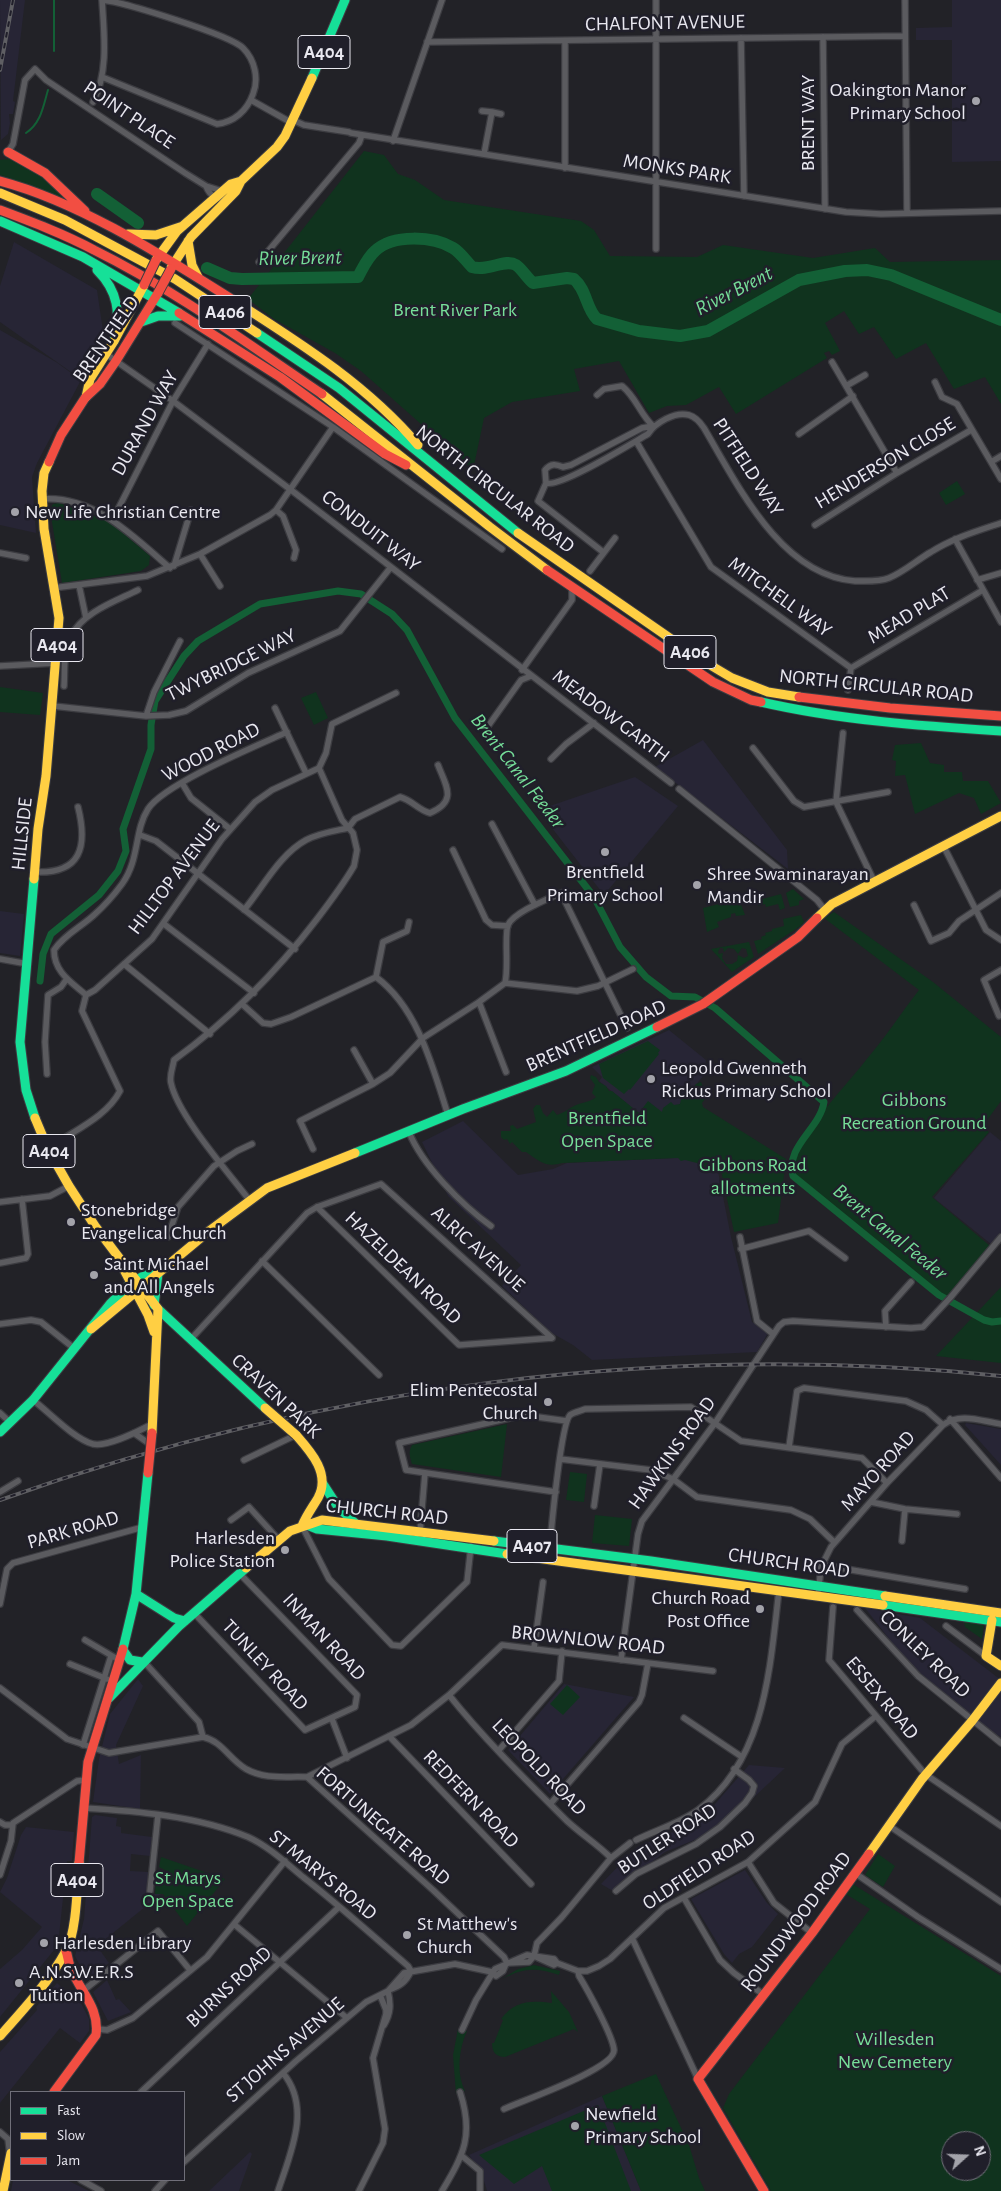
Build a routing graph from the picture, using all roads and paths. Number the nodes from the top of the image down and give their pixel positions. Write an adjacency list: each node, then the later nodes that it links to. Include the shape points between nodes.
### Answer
1 (102, 0): 12 (street); 13 (street, via 123,3 235,42 247,52 256,73)
2 (345, 0): 18 (main road, A404)
3 (442, 0): 11 (street)
4 (656, 0): 9 (street)
5 (905, 0): 6 (street)
6 (904, 36): 7 (street, CHALFONT AVENUE); 36 (street)
7 (823, 37): 8 (street, CHALFONT AVENUE); 33 (street, BRENT WAY)
8 (741, 38): 9 (street, CHALFONT AVENUE); 30 (street)
9 (656, 39): 10 (street, CHALFONT AVENUE); 26 (street)
10 (565, 41): 11 (street, CHALFONT AVENUE); 23 (street)
11 (427, 42): 20 (street)
12 (102, 77): 13 (street, via 217,124 232,121); 14 (street)
13 (251, 100): 18 (street, MONKS PARK)
14 (93, 102)
15 (482, 111): 16 (street)
16 (492, 112): 17 (street); 22 (street)
17 (501, 114)
18 (293, 121): 19 (street, MONKS PARK); 25 (main road, A404, via 277,147)
19 (362, 135): 20 (street, MONKS PARK); 45 (street, via 354,150)
20 (393, 140): 22 (street, MONKS PARK)
21 (4, 151): 27 (street, POINT PLACE, via 13,144 25,80 35,69 46,80); 38 (main road, via 45,173)
22 (484, 154): 23 (street, MONKS PARK)
23 (565, 168): 26 (street, MONKS PARK)
24 (0, 181): 38 (main road, via 40,194)
25 (241, 181): 28 (main road, A404); 32 (main road, A404)
26 (656, 182): 30 (street, MONKS PARK); 42 (street)
27 (206, 186): 28 (street, POINT PLACE); 31 (street, POINT PLACE, via 208,193)
28 (222, 191): 31 (main road, A404)
29 (0, 193): 71 (main road, NORTH CIRCULAR ROAD / A406, via 73,224 176,279 338,388)
30 (744, 196): 33 (street, MONKS PARK)
31 (215, 198): 32 (street); 39 (main road, A404)
32 (228, 200): 41 (main road, A404)
33 (825, 209): 36 (street, MONKS PARK, via 864,214)
34 (0, 210): 74 (main road, NORTH CIRCULAR ROAD / A406, via 95,250 168,291 330,399)
35 (1001, 211): 36 (street, MONKS PARK)
36 (907, 213)
37 (0, 221): 44 (main road)
38 (99, 222): 40 (main road)
39 (183, 226): 40 (main road, via 156,235); 43 (main road, A404)
40 (121, 233): 43 (main road)
41 (188, 241): 46 (main road, A404); 47 (main road, via 192,265)
42 (656, 249)
43 (158, 257): 46 (main road); 48 (main road, A404, bridge)
44 (83, 258): 48 (main road); 53 (main road, via 102,274 116,297 119,325)
45 (259, 262)
46 (172, 266): 47 (main road); 49 (main road, A404, bridge)
47 (199, 278): 71 (main road, via 356,386 399,422)
48 (142, 288): 49 (main road); 53 (main road, BRENTFIELD / A404)
49 (156, 296): 50 (main road); 51 (main road, BRENTFIELD / A404)
50 (186, 318): 51 (main road, via 168,315); 74 (main road, via 280,377 386,454)
51 (141, 322): 56 (main road, BRENTFIELD / A404)
52 (175, 323): 54 (street)
53 (114, 341): 55 (main road, BRENTFIELD / A404)
54 (208, 344): 64 (street, DURAND WAY); 66 (street)
55 (106, 354): 56 (street, CONDUIT WAY); 63 (main road, BRENTFIELD / A404, via 90,379)
56 (116, 361): 63 (main road, BRENTFIELD / A404, via 100,384); 64 (street, CONDUIT WAY)
57 (832, 362): 60 (street)
58 (865, 375): 60 (street)
59 (935, 382): 67 (street, via 942,397 957,404)
60 (846, 386): 62 (street)
61 (598, 395): 65 (street, via 604,389 622,386 631,393)
62 (853, 396): 68 (street); 73 (street)
63 (85, 398): 78 (main road, BRENTFIELD / A404, via 48,462)
64 (173, 401): 77 (street, CONDUIT WAY); 81 (street, DURAND WAY)
65 (652, 426): 69 (street, PITFIELD WAY, via 648,434); 76 (street, via 642,428 571,465 549,466 545,470); 86 (street, PITFIELD WAY, via 687,414 696,418 742,492 780,543 798,559 843,580 866,582 889,578)
66 (333, 427): 77 (street); 87 (street)
67 (971, 430): 72 (street); 73 (street, HENDERSON CLOSE)
68 (799, 434)
69 (636, 441): 76 (street, PITFIELD WAY, via 557,483); 109 (street, MITCHELL WAY, via 711,567)
70 (1001, 456): 72 (street)
71 (431, 462): 118 (main road, NORTH CIRCULAR ROAD / A406, via 529,542 732,678 768,692 802,698)
72 (991, 462): 75 (street)
73 (897, 472): 83 (street, HENDERSON CLOSE)
74 (423, 473): 100 (main road, NORTH CIRCULAR ROAD / A406)
75 (1001, 479)
76 (546, 482): 88 (street, via 538,501)
77 (290, 490): 80 (street); 94 (street, CONDUIT WAY)
78 (42, 499): 81 (street, via 68,501); 84 (main road, BRENTFIELD / A404)
79 (191, 510): 93 (street)
80 (276, 510): 90 (street); 92 (street, via 283,516 296,550)
81 (113, 519): 93 (street)
82 (1001, 523): 86 (street, PITFIELD WAY)
83 (815, 524)
84 (45, 538): 101 (main road, HILLSIDE / A404)
85 (615, 538): 88 (street)
86 (955, 539): 97 (street)
87 (502, 549)
88 (604, 552): 95 (street)
89 (0, 553): 91 (street)
90 (200, 554): 93 (street); 99 (street)
91 (26, 558)
92 (294, 558)
93 (172, 567): 98 (street, via 147,576)
94 (391, 567): 110 (street, CONDUIT WAY); 117 (street, TWYBRIDGE WAY, via 340,631 248,673 186,710)
95 (590, 571)
96 (1001, 573): 97 (street)
97 (977, 580): 103 (street)
98 (79, 585): 101 (street); 104 (street)
99 (220, 586)
100 (570, 586): 110 (street, via 574,595 572,600); 121 (main road, NORTH CIRCULAR ROAD / A406, via 693,670 751,700 816,713)
101 (53, 588): 107 (main road, HILLSIDE / A404, via 59,618)
102 (138, 590): 104 (street)
103 (983, 590): 105 (street); 109 (street, MEAD PLAT)
104 (86, 618): 112 (street, via 71,635)
105 (1001, 622)
106 (180, 641): 117 (street, via 154,692)
107 (56, 663): 108 (street); 115 (main road, HILLSIDE / A404)
108 (0, 666)
109 (851, 668): 113 (street)
110 (522, 670): 111 (street, MEADOW GARTH)
111 (531, 676): 119 (street, MEADOW GARTH); 120 (street, MEADOW GARTH, via 521,680)
112 (64, 686)
113 (848, 690)
114 (396, 693): 127 (street, via 332,724)
115 (53, 706): 117 (street, TWYBRIDGE WAY); 142 (main road, HILLSIDE / A404)
116 (276, 708): 122 (street, WOOD ROAD)
117 (147, 716)
118 (1001, 716)
119 (594, 723): 125 (street); 129 (street, MEADOW GARTH)
120 (486, 729)
121 (1001, 731)
122 (286, 732): 128 (street, WOOD ROAD); 130 (street, WOOD ROAD)
123 (843, 733): 133 (street)
124 (754, 748): 133 (street, via 794,801 804,807)
125 (551, 759)
126 (438, 765): 137 (street, via 448,788 448,796 441,807 430,813 420,811 400,797 356,819)
127 (319, 768): 128 (street, HILLTOP AVENUE); 137 (street)
128 (306, 773): 138 (street, HILLTOP AVENUE, via 263,796)
129 (671, 782)
130 (182, 783): 138 (street, via 191,798); 139 (street, WOOD ROAD, via 156,800 148,810)
131 (679, 789): 148 (street, MEADOW GARTH)
132 (888, 792): 133 (street)
133 (836, 802): 144 (street)
134 (78, 807): 142 (street, via 83,833 82,846 74,860 58,872)
135 (1001, 816): 140 (main road, BRENTFIELD ROAD)
136 (492, 824): 146 (street)
137 (348, 828): 149 (street, via 306,840 287,855); 155 (street, via 353,833 357,850 354,866)
138 (230, 829): 143 (street, HILLTOP AVENUE)
139 (140, 834): 143 (street, via 156,841); 162 (street, WOOD ROAD, via 136,855 123,883 99,910 54,950 57,965)
140 (944, 847): 144 (main road, BRENTFIELD ROAD); 150 (street)
141 (453, 850): 153 (street, via 486,920 492,925)
142 (35, 872): 157 (main road, HILLSIDE / A404)
143 (197, 873): 149 (street); 152 (street, HILLTOP AVENUE)
144 (874, 882): 148 (main road, BRENTFIELD ROAD)
145 (1001, 893): 150 (street)
146 (535, 905): 153 (street, via 514,918); 163 (street, via 561,893)
147 (914, 905): 150 (street, via 931,941 949,933 956,924)
148 (824, 909): 177 (main road, BRENTFIELD ROAD, via 798,937 705,1003 566,1071)
149 (244, 910): 155 (street)
150 (976, 911): 154 (street, via 986,930)
151 (409, 922): 161 (street, via 407,931 383,942)
152 (164, 924): 158 (street, HILLTOP AVENUE); 165 (street)
153 (508, 926): 164 (street)
154 (1001, 940)
155 (295, 949): 165 (street)
156 (0, 959): 157 (street)
157 (28, 964): 180 (main road, HILLSIDE / A404, via 21,1061 31,1106)
158 (124, 964): 166 (street, HILLTOP AVENUE); 171 (street)
159 (633, 969): 163 (street)
160 (1001, 970): 169 (street, via 984,980)
161 (376, 978): 168 (street, via 271,1024 263,1024); 172 (street, via 384,983 410,1016)
162 (66, 980): 166 (street, WOOD ROAD); 175 (street, via 48,995)
163 (605, 982): 164 (street, via 577,991); 170 (street)
164 (505, 983): 167 (street)
165 (254, 993): 168 (street)
166 (86, 995): 180 (street, via 82,1011 120,1091 96,1117)
167 (479, 1002): 172 (street); 174 (street)
168 (242, 1004): 171 (street)
169 (999, 1016)
170 (627, 1028)
171 (210, 1034): 182 (street, via 174,1060 170,1081 185,1112)
172 (421, 1040): 176 (street, via 390,1072); 177 (street)
173 (354, 1050): 176 (street)
174 (506, 1072)
175 (47, 1074)
176 (373, 1084): 181 (street, via 300,1121)
177 (448, 1115): 178 (main road, BRENTFIELD ROAD)
178 (409, 1132): 185 (main road, BRENTFIELD ROAD, via 291,1177 267,1188); 188 (street, via 415,1148 428,1166)
179 (252, 1144): 182 (street)
180 (48, 1149): 183 (main road, HILLSIDE / A404)
181 (313, 1149)
182 (220, 1162): 185 (street); 189 (street, via 178,1207)
183 (69, 1186): 184 (street, via 50,1196); 199 (main road, HILLSIDE / A404)
184 (22, 1199): 186 (street); 196 (street, via 28,1254 20,1260)
185 (250, 1201): 193 (main road, BRENTFIELD ROAD)
186 (0, 1202)
187 (317, 1207): 195 (street, via 306,1213); 206 (street, HAZELDEAN ROAD, via 459,1345); 206 (street, ALRIC AVENUE, via 381,1184 552,1338)
188 (491, 1226)
189 (168, 1237)
190 (1001, 1237): 202 (street, via 923,1327)
191 (740, 1238): 192 (street)
192 (741, 1249): 194 (street, via 809,1231); 203 (street, via 757,1321)
193 (186, 1251): 197 (main road, BRENTFIELD ROAD); 199 (main road, BRENTFIELD ROAD)
194 (845, 1258)
195 (262, 1261): 204 (street); 208 (street)
196 (0, 1263)
197 (158, 1274): 199 (main road, BRENTFIELD ROAD); 200 (main road)
198 (912, 1282): 202 (street, via 886,1311)
199 (137, 1286): 200 (main road, CRAVEN PARK / A404); 205 (main road, A404); 207 (main road)
200 (156, 1307): 204 (main road, CRAVEN PARK); 205 (main road, A404)
201 (0, 1324): 207 (street, via 41,1322)
202 (886, 1327): 203 (street, via 793,1321 784,1322)
203 (773, 1334): 213 (street, HAWKINS ROAD)
204 (191, 1339): 220 (main road, CRAVEN PARK, bridge)
205 (156, 1340): 217 (main road, A404)
206 (470, 1344)
207 (74, 1349): 209 (main road)
208 (379, 1375)
209 (33, 1400): 214 (main road); 219 (street, via 77,1436 94,1444)
210 (0, 1413): 214 (street)
211 (950, 1419): 215 (street, via 960,1417); 216 (street, MAYO ROAD); 227 (street)
212 (567, 1421): 213 (street, via 570,1415 584,1409 691,1407); 223 (street); 226 (street, via 523,1415 399,1443 406,1470)
213 (715, 1422): 222 (street, via 741,1441); 228 (street, HAWKINS ROAD)
214 (11, 1423): 218 (main road)
215 (1001, 1424)
216 (943, 1425): 222 (street, via 926,1410 906,1401 804,1388 797,1391); 230 (street, MAYO ROAD)
217 (152, 1429): 219 (street); 221 (main road, A404, bridge)
218 (0, 1432)
219 (134, 1433): 221 (street)
220 (296, 1435): 224 (street); 231 (main road, CRAVEN PARK, via 315,1458)
221 (151, 1445): 241 (main road, A404, bridge)
222 (790, 1447): 230 (street, via 862,1458)
223 (560, 1459): 225 (street); 233 (street)
224 (244, 1460)
225 (600, 1464): 228 (street, via 652,1470); 235 (street)
226 (425, 1473): 233 (street); 242 (street)
227 (1001, 1478)
228 (673, 1479): 245 (street, via 697,1497 801,1513); 248 (street, HAWKINS ROAD, via 642,1521)
229 (18, 1481): 232 (street)
230 (887, 1483): 234 (street, MAYO ROAD)
231 (323, 1484): 239 (main road, CRAVEN PARK, via 338,1507); 240 (main road, via 321,1493 304,1517)
232 (0, 1492)
233 (556, 1492): 247 (street)
234 (871, 1502): 236 (street); 245 (street, MAYO ROAD)
235 (594, 1506)
236 (905, 1509): 237 (street); 244 (street)
237 (957, 1514)
238 (230, 1520): 243 (street, via 249,1507)
239 (355, 1523): 240 (main road, CHURCH ROAD / A407, via 322,1520); 242 (main road, CHURCH ROAD / A407)
240 (304, 1526): 243 (main road, A407); 246 (main road, CHURCH ROAD / A407); 246 (street, via 329,1579 392,1645 401,1646 467,1582)
241 (143, 1527): 256 (street, PARK ROAD, via 13,1563 7,1569); 257 (main road, A404)
242 (420, 1532): 246 (main road, CHURCH ROAD / A407)
243 (279, 1540): 251 (main road, A407)
244 (902, 1541)
245 (834, 1542): 249 (street, MAYO ROAD)
246 (472, 1543): 247 (main road, CHURCH ROAD / A407); 250 (main road, CHURCH ROAD / A407)
247 (550, 1549): 248 (main road, CHURCH ROAD / A407)
248 (636, 1559): 250 (street, HAWKINS ROAD); 253 (main road, CHURCH ROAD / A407)
249 (822, 1565): 253 (street, MAYO ROAD); 254 (street)
250 (634, 1572): 255 (main road, CHURCH ROAD / A407); 276 (street, HAWKINS ROAD)
251 (240, 1574): 264 (main road, A407); 289 (street, INMAN ROAD, via 357,1695 354,1707)
252 (543, 1582): 271 (street)
253 (819, 1585): 258 (street, MAYO ROAD); 265 (main road, CHURCH ROAD / A407)
254 (965, 1589)
255 (779, 1590): 258 (main road, CHURCH ROAD / A407); 296 (street, via 763,1700 753,1735)
256 (1, 1592): 260 (street)
257 (136, 1594): 259 (main road); 262 (main road, A404)
258 (818, 1596): 265 (main road, CHURCH ROAD / A407)
259 (149, 1602): 262 (main road); 266 (main road)
260 (0, 1604)
261 (833, 1607): 287 (street, ESSEX ROAD, via 829,1660)
262 (134, 1608): 272 (main road, A404)
263 (857, 1610): 290 (street, CONLEY ROAD, via 918,1676)
264 (194, 1614): 267 (main road, A407); 289 (street, TUNLEY ROAD, via 299,1725 306,1730)
265 (997, 1617): 274 (main road)
266 (174, 1618): 267 (main road); 269 (main road)
267 (186, 1621): 269 (main road, A407)
268 (946, 1626): 274 (street)
269 (176, 1630): 277 (main road, A404)
270 (85, 1640): 275 (street)
271 (534, 1648): 273 (street, BROWNLOW ROAD); 285 (street, BROWNLOW ROAD, via 502,1644)
272 (123, 1650): 275 (main road, A404); 277 (main road, via 127,1658)
273 (562, 1651): 276 (street, BROWNLOW ROAD); 295 (street, via 559,1681)
274 (986, 1656): 280 (main road)
275 (115, 1658): 282 (main road, A404)
276 (621, 1660): 278 (street, BROWNLOW ROAD)
277 (142, 1662): 286 (main road, A404); 292 (street, via 198,1722)
278 (648, 1663): 281 (street, BROWNLOW ROAD); 302 (street, via 639,1702)
279 (70, 1664): 282 (street)
280 (1001, 1666)
281 (712, 1671)
282 (108, 1680): 286 (main road, A404); 294 (street)
283 (1001, 1683): 290 (main road, ROUNDWOOD ROAD)
284 (0, 1688): 294 (street, via 67,1740)
285 (449, 1695): 291 (street, via 411,1724); 295 (street, LEOPOLD ROAD)
286 (109, 1698): 294 (main road, A404)
287 (876, 1716): 299 (street, ESSEX ROAD); 311 (street, OLDFIELD ROAD, via 842,1744 815,1802)
288 (684, 1718): 296 (street)
289 (332, 1719): 297 (street, TUNLEY ROAD)
290 (972, 1721): 293 (street, CONLEY ROAD); 299 (main road, ROUNDWOOD ROAD)
291 (389, 1736): 297 (street); 314 (street, REDFERN ROAD)
292 (203, 1737): 294 (street, via 109,1753); 300 (street, FORTUNEGATE ROAD, via 216,1741 231,1758 257,1774)
293 (1001, 1743)
294 (88, 1746): 301 (main road, A404)
295 (499, 1750): 302 (street, LEOPOLD ROAD)
296 (742, 1757): 298 (street)
297 (348, 1758): 300 (street)
298 (734, 1769): 309 (street, via 698,1810 633,1842); 316 (street, BUTLER ROAD, via 754,1786 745,1803 696,1844 636,1874)
299 (926, 1774): 307 (main road, ROUNDWOOD ROAD); 308 (street, ESSEX ROAD)
300 (307, 1777): 326 (street, FORTUNEGATE ROAD, via 433,1890 504,1957)
301 (86, 1780): 303 (main road, A404); 306 (street, via 77,1781)
302 (551, 1803): 309 (street, LEOPOLD ROAD)
303 (83, 1808): 304 (street, ST MARYS ROAD); 323 (main road, A404, via 72,1926)
304 (158, 1815): 310 (street, ST MARYS ROAD, via 202,1822 248,1837); 315 (street)
305 (0, 1822): 306 (street)
306 (12, 1825): 313 (street)
307 (888, 1825): 312 (main road, ROUNDWOOD ROAD); 318 (street)
308 (1001, 1826)
309 (611, 1858): 324 (street, via 537,1943)
310 (284, 1862): 319 (street, ST MARYS ROAD); 320 (street)
311 (748, 1862): 317 (street, OLDFIELD ROAD); 321 (street, via 774,1903)
312 (855, 1873): 321 (main road, ROUNDWOOD ROAD); 329 (street)
313 (0, 1875)
314 (531, 1884)
315 (150, 1891)
316 (616, 1891)
317 (684, 1898): 322 (street, OLDFIELD ROAD, via 664,1908); 337 (street, via 720,1960)
318 (1001, 1902)
319 (339, 1906): 325 (street, BURNS ROAD); 331 (street, ST MARYS ROAD)
320 (234, 1925): 325 (street); 330 (street, via 207,1957)
321 (812, 1933): 337 (main road, ROUNDWOOD ROAD)
322 (632, 1938): 332 (street, OLDFIELD ROAD, via 599,1966 587,1972); 344 (street)
323 (66, 1951): 327 (main road, A404); 328 (main road, A404)
324 (534, 1956): 326 (street, via 527,1955); 332 (street, via 554,1959)
325 (280, 1963): 338 (street); 346 (street, BURNS ROAD)
326 (507, 1964): 333 (street, via 500,1975)
327 (58, 1966): 328 (main road); 342 (main road, A404)
328 (69, 1966): 334 (main road, A404)
329 (1001, 1969)
330 (190, 1970): 334 (street, via 158,1931); 339 (street, via 133,2018 107,2030)
331 (411, 1971): 333 (street, via 455,1964); 335 (street, ST JOHNS AVENUE, via 408,1979)
332 (578, 1971): 348 (street, via 614,2050 611,2058 573,2080)
333 (492, 1972): 341 (street)
334 (84, 1990): 339 (main road, A404)
335 (388, 1991): 336 (street, ST JOHNS AVENUE); 340 (street, via 390,2013)
336 (380, 1995): 338 (street, ST JOHNS AVENUE); 340 (street, via 386,2010)
337 (764, 1995): 344 (main road, ROUNDWOOD ROAD)
338 (347, 2018): 343 (street, ST JOHNS AVENUE)
339 (98, 2029): 345 (main road)
340 (382, 2029): 360 (street, via 373,2058 385,2129 383,2143)
341 (462, 2030)
342 (0, 2036)
343 (283, 2073): 353 (street, ST JOHNS AVENUE); 359 (street, via 293,2089 297,2125)
344 (698, 2079): 363 (main road)
345 (55, 2091)
346 (142, 2091)
347 (460, 2092): 351 (street, via 467,2126)
348 (504, 2109)
349 (0, 2132): 350 (street, via 8,2140)
350 (10, 2149)
351 (462, 2156): 361 (street); 362 (street, via 480,2172)
352 (10, 2159): 356 (main road)
353 (185, 2161)
354 (83, 2181): 357 (street)
355 (164, 2181): 358 (street)
356 (3, 2191)
357 (101, 2191)
358 (154, 2191)
359 (278, 2191)
360 (359, 2191)
361 (442, 2191)
362 (480, 2191)
363 (764, 2191)

